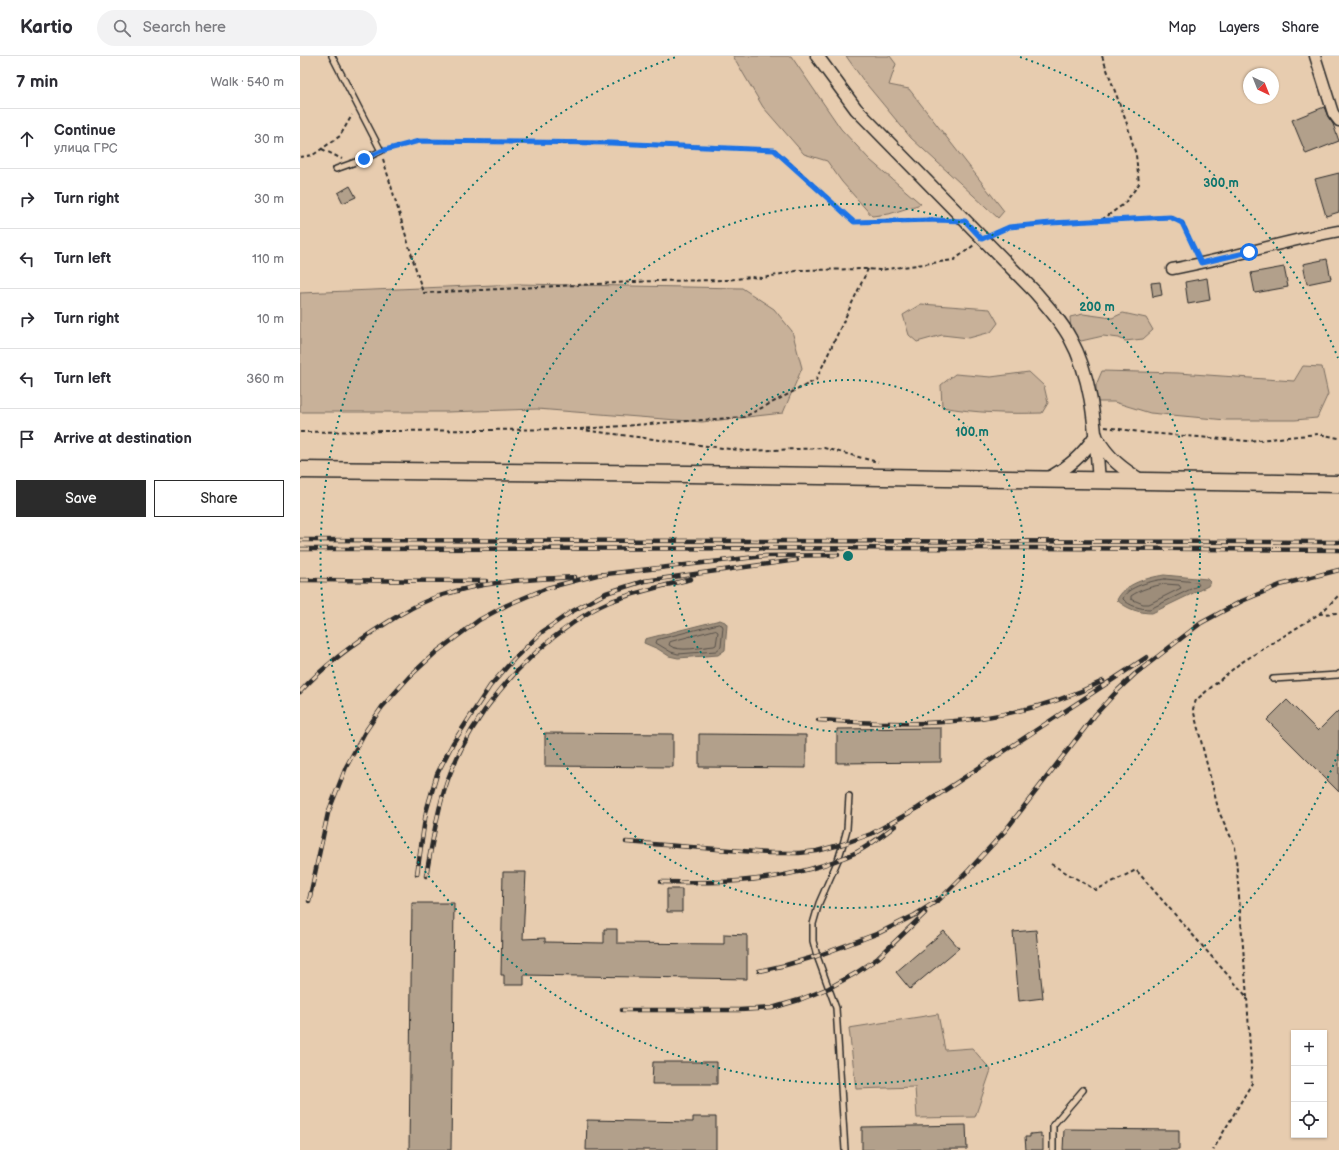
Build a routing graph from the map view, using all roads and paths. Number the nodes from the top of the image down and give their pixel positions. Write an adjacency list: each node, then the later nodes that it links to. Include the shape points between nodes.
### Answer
1 (332, 56): 5 (lane)
2 (817, 56): 13 (street, via 856,110)
3 (1102, 56): 12 (path, via 1136,155 1139,184 1124,204)
4 (1315, 56): 6 (street, via 1333,113)
5 (353, 96): 7 (path, via 352,117 340,136); 8 (lane)
6 (1339, 121)
7 (322, 149): 9 (path, via 313,155); 10 (path)
8 (381, 151): 10 (lane); 13 (path, via 419,141 611,143 774,150 854,222); 17 (path, via 423,293 654,281 728,280 763,278 800,270)
9 (300, 157)
10 (352, 164): 11 (lane)
11 (336, 169)
12 (1102, 220): 15 (path, via 1009,227); 16 (path, via 1170,217 1182,223)
13 (965, 221): 15 (street)
14 (1339, 231): 16 (street, via 1304,237)
15 (982, 239): 17 (path, via 954,260 880,270); 20 (street, via 1035,292 1071,339 1090,393)
16 (1201, 263): 18 (street)
17 (868, 268): 19 (path, via 816,380 744,417)
18 (1172, 269)
19 (575, 429): 21 (path); 23 (path, via 746,451 824,448)
20 (1095, 430): 22 (path, via 1249,441 1318,434); 25 (street, via 1086,449 1076,461); 26 (street); 27 (street, via 1102,448 1111,459)
21 (300, 432)
22 (1339, 438)
23 (885, 464)
24 (300, 470): 25 (highway)
25 (1046, 480): 26 (highway)
26 (1099, 481): 27 (highway)
27 (1142, 481): 28 (highway)
28 (1339, 484)
29 (1339, 595): 31 (path)
30 (1339, 613): 31 (path)
31 (1319, 614): 36 (path, via 1239,664 1196,700 1192,709 1219,812 1235,846)
32 (1339, 674): 33 (lane)
33 (1272, 679)
34 (849, 796): 38 (lane, via 847,829 843,844 813,924 813,941 817,956 836,1008)
35 (1051, 864): 36 (path, via 1096,890 1136,870)
36 (1247, 996): 40 (path, via 1252,1083)
37 (1083, 1090): 39 (lane, via 1053,1126)
38 (845, 1150)
39 (1053, 1150)
40 (1213, 1150)

